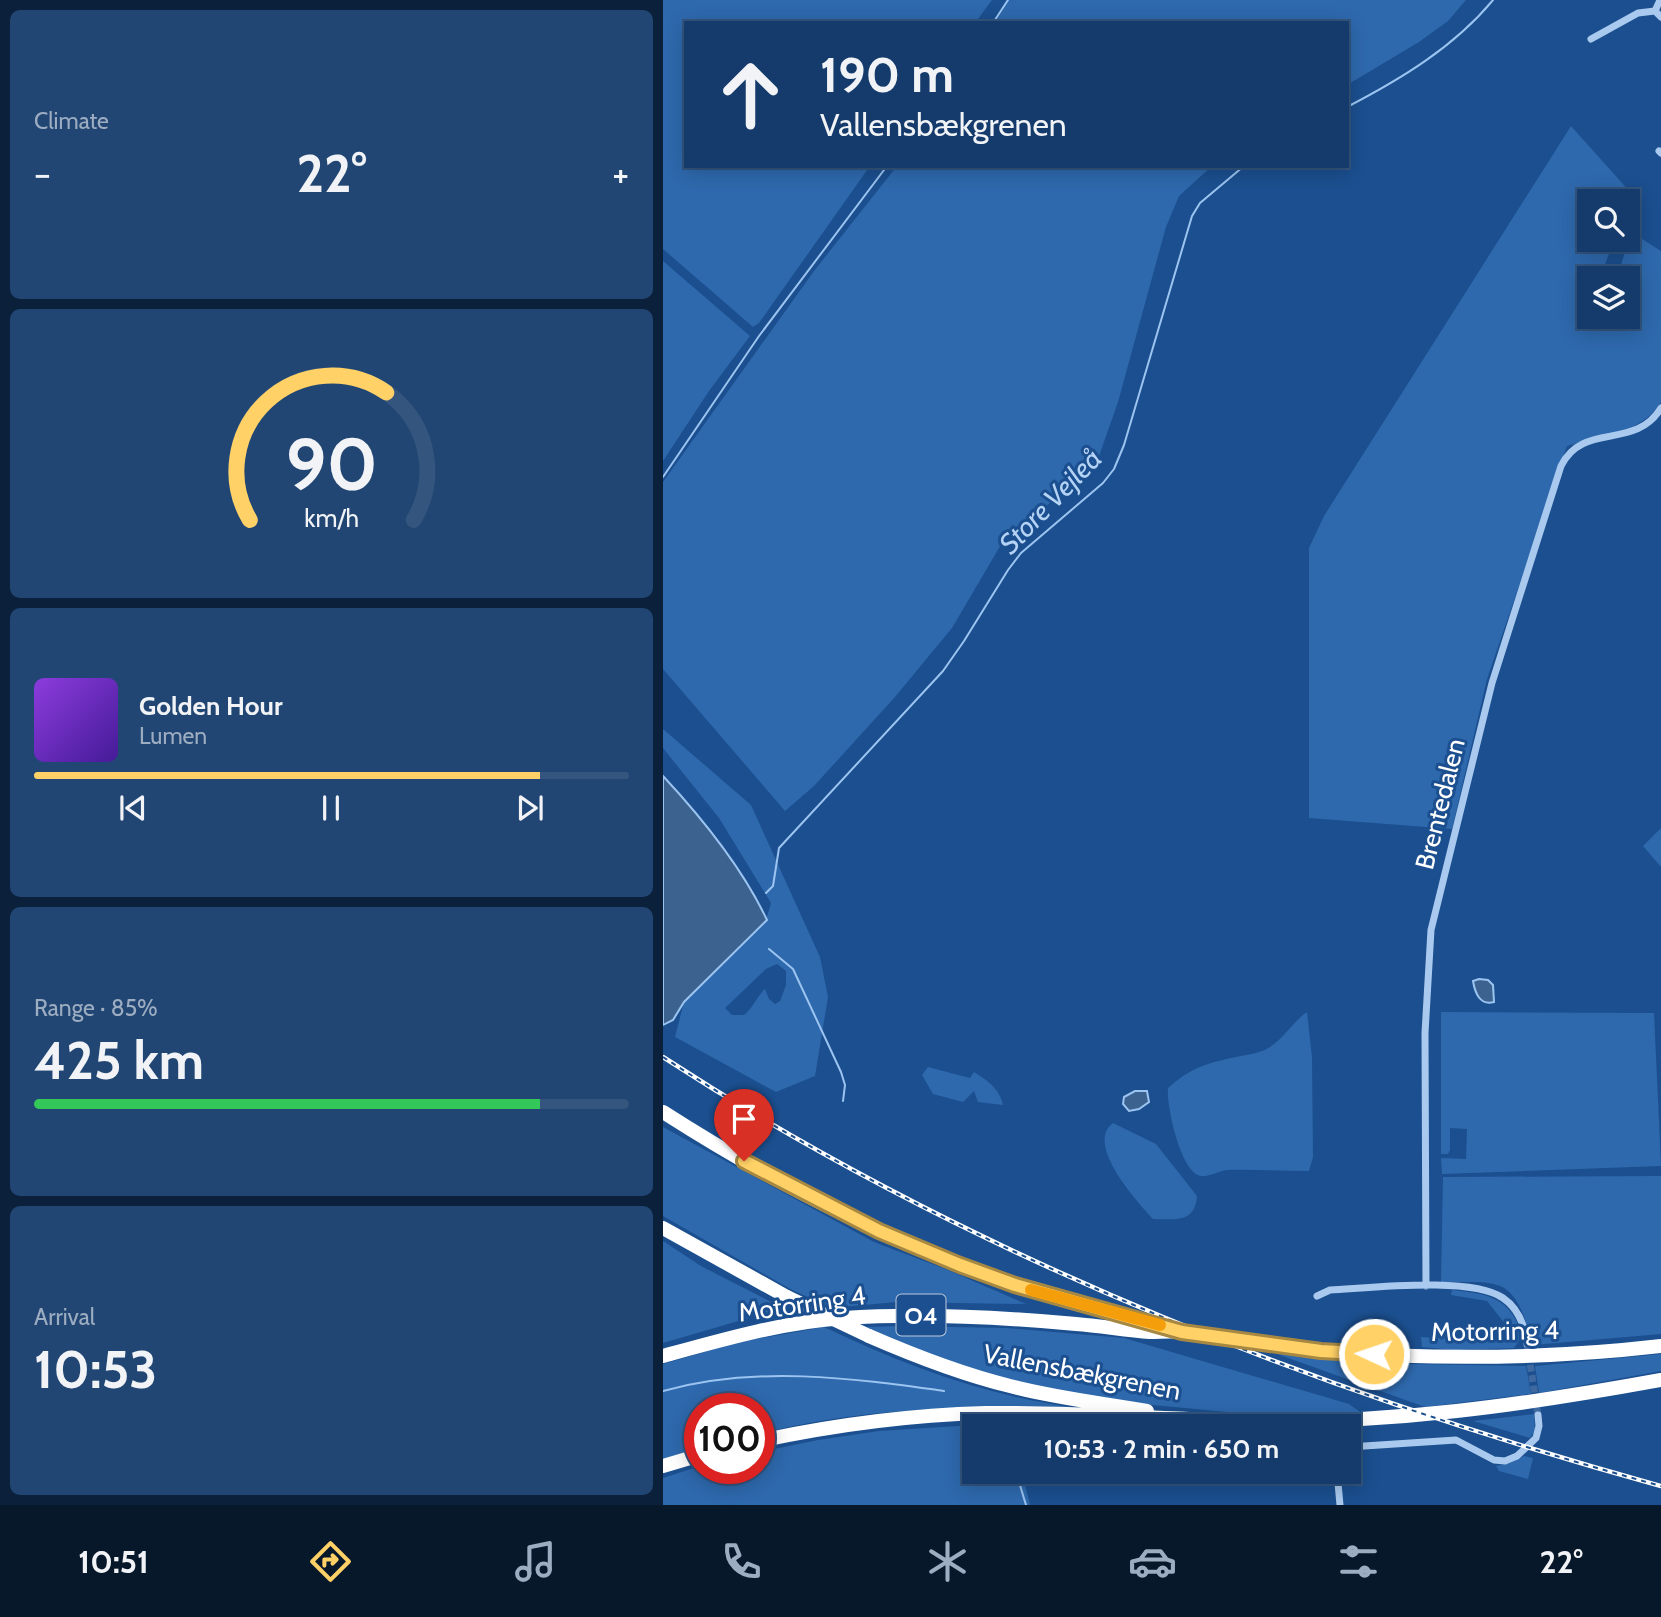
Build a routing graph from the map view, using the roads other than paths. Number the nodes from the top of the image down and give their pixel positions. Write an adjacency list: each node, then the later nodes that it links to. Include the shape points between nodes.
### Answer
1 (1660, 0): 2 (street)
2 (1658, 14): 3 (street, via 1638,13)
3 (1591, 39)
4 (1661, 408): 7 (street, Brentedalen, via 1646,427 1585,442 1567,454 1492,682 1430,940 1425,1033)
5 (663, 1112): 9 (highway, via 787,1184 913,1246 1015,1285)
6 (663, 1228): 17 (highway, Vallensbækgrenen, bridge, via 787,1297 919,1358 1009,1386)
7 (1426, 1286): 8 (street, via 1330,1290); 10 (street, via 1474,1287 1503,1297 1521,1318)
8 (1317, 1296)
9 (1182, 1332): 11 (highway, Motorring 4 / O4, via 1321,1351 1467,1358); 12 (highway, Motorring 4 / O4, via 970,1316 841,1318)
10 (1527, 1345)
11 (1661, 1346)
12 (663, 1356)
13 (1661, 1380): 19 (highway, via 1468,1411)
14 (962, 1414): 20 (highway, via 844,1425)
15 (981, 1414): 16 (highway)
16 (1055, 1414)
17 (1163, 1414)
18 (1538, 1415): 21 (street, via 1536,1438 1505,1461 1456,1440)
19 (1361, 1418)
20 (775, 1438)
21 (1361, 1446)
22 (684, 1460): 23 (highway)
23 (663, 1466)
24 (1338, 1484): 25 (street)
25 (1340, 1505)

